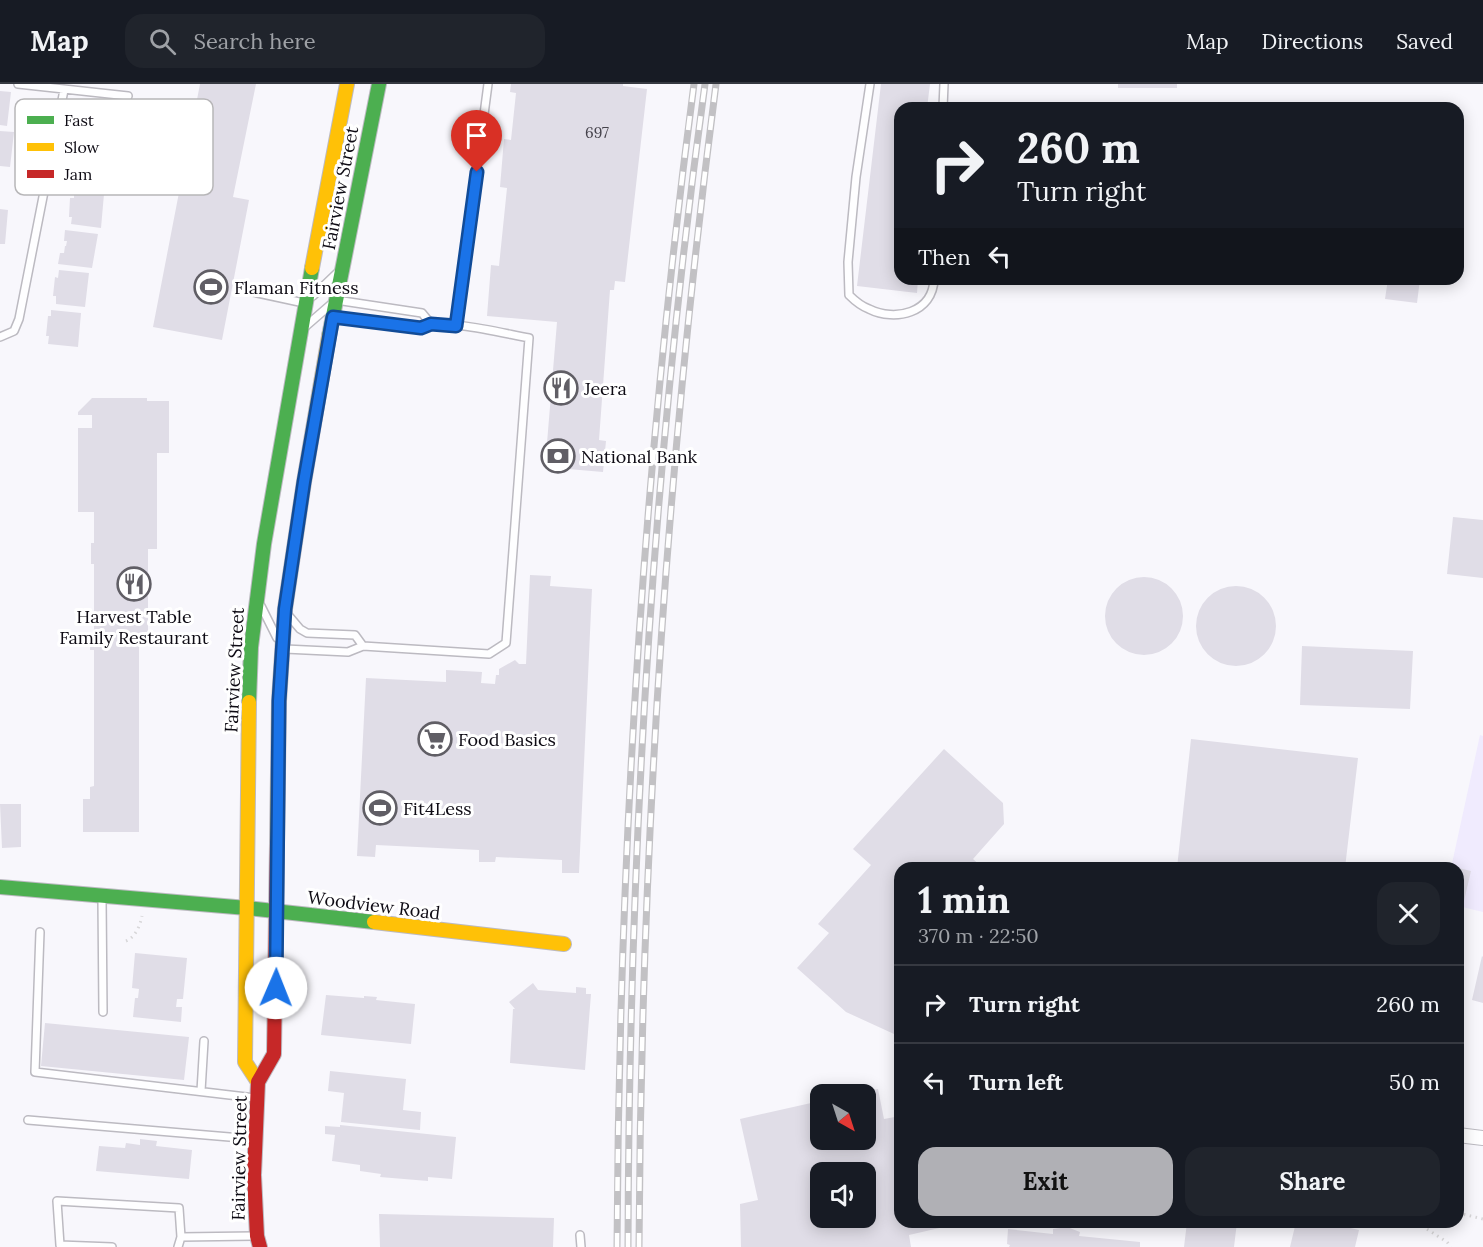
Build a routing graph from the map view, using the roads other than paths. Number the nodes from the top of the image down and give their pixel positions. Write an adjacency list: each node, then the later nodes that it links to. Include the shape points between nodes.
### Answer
1 (18, 84): 7 (lane)
2 (347, 84): 16 (main road, Fairview Street)
3 (488, 84): 19 (lane)
4 (870, 84): 13 (lane, via 855,187 849,295 871,310 888,315 906,314 920,308)
5 (944, 84): 10 (lane)
6 (378, 85): 12 (main road, Fairview Street)
7 (64, 90): 8 (lane); 9 (lane)
8 (128, 96)
9 (62, 99)
10 (943, 102)
11 (43, 195): 21 (lane, via 19,319 14,331)
12 (342, 268): 15 (main road, Fairview Street); 16 (lane)
13 (934, 285)
14 (248, 291): 16 (lane)
15 (336, 300): 17 (main road, Fairview Street); 18 (lane, via 422,312); 20 (lane)
16 (305, 303): 20 (main road, Fairview Street)
17 (333, 317): 18 (lane, via 421,328); 23 (main road, Fairview Street)
18 (431, 324): 19 (lane)
19 (456, 326): 24 (lane, via 529,338 506,643 489,654)
20 (299, 332): 22 (main road, Fairview Street)
21 (0, 337)
22 (256, 597): 25 (lane); 28 (main road, Fairview Street, via 249,682)
23 (285, 609): 24 (lane, via 294,624 307,633 355,635); 25 (main road, Fairview Street)
24 (363, 646): 25 (lane, via 348,652)
25 (283, 649): 29 (main road, Fairview Street, via 279,701)
26 (0, 887): 27 (main road, Woodview Road)
27 (102, 896): 28 (main road, Woodview Road); 32 (lane)
28 (247, 908): 29 (main road, Woodview Road); 34 (main road, Fairview Street, via 245,1062)
29 (278, 912): 31 (main road, Woodview Road); 34 (main road, Fairview Street, via 274,1054)
30 (40, 932): 35 (lane, via 35,1072)
31 (564, 944)
32 (103, 1012)
33 (204, 1041): 35 (lane)
34 (258, 1082): 36 (main road, Fairview Street)
35 (201, 1091): 36 (lane)
36 (257, 1099): 40 (main road, Fairview Street)
37 (28, 1120): 40 (lane)
38 (1464, 1136): 39 (street)
39 (1483, 1138)
40 (256, 1140): 43 (main road, Fairview Street)
41 (580, 1235): 46 (lane)
42 (181, 1237): 43 (lane); 44 (lane, via 179,1208 57,1201 60,1245); 45 (lane)
43 (257, 1243)
44 (112, 1247)
45 (178, 1247)
46 (581, 1247)

